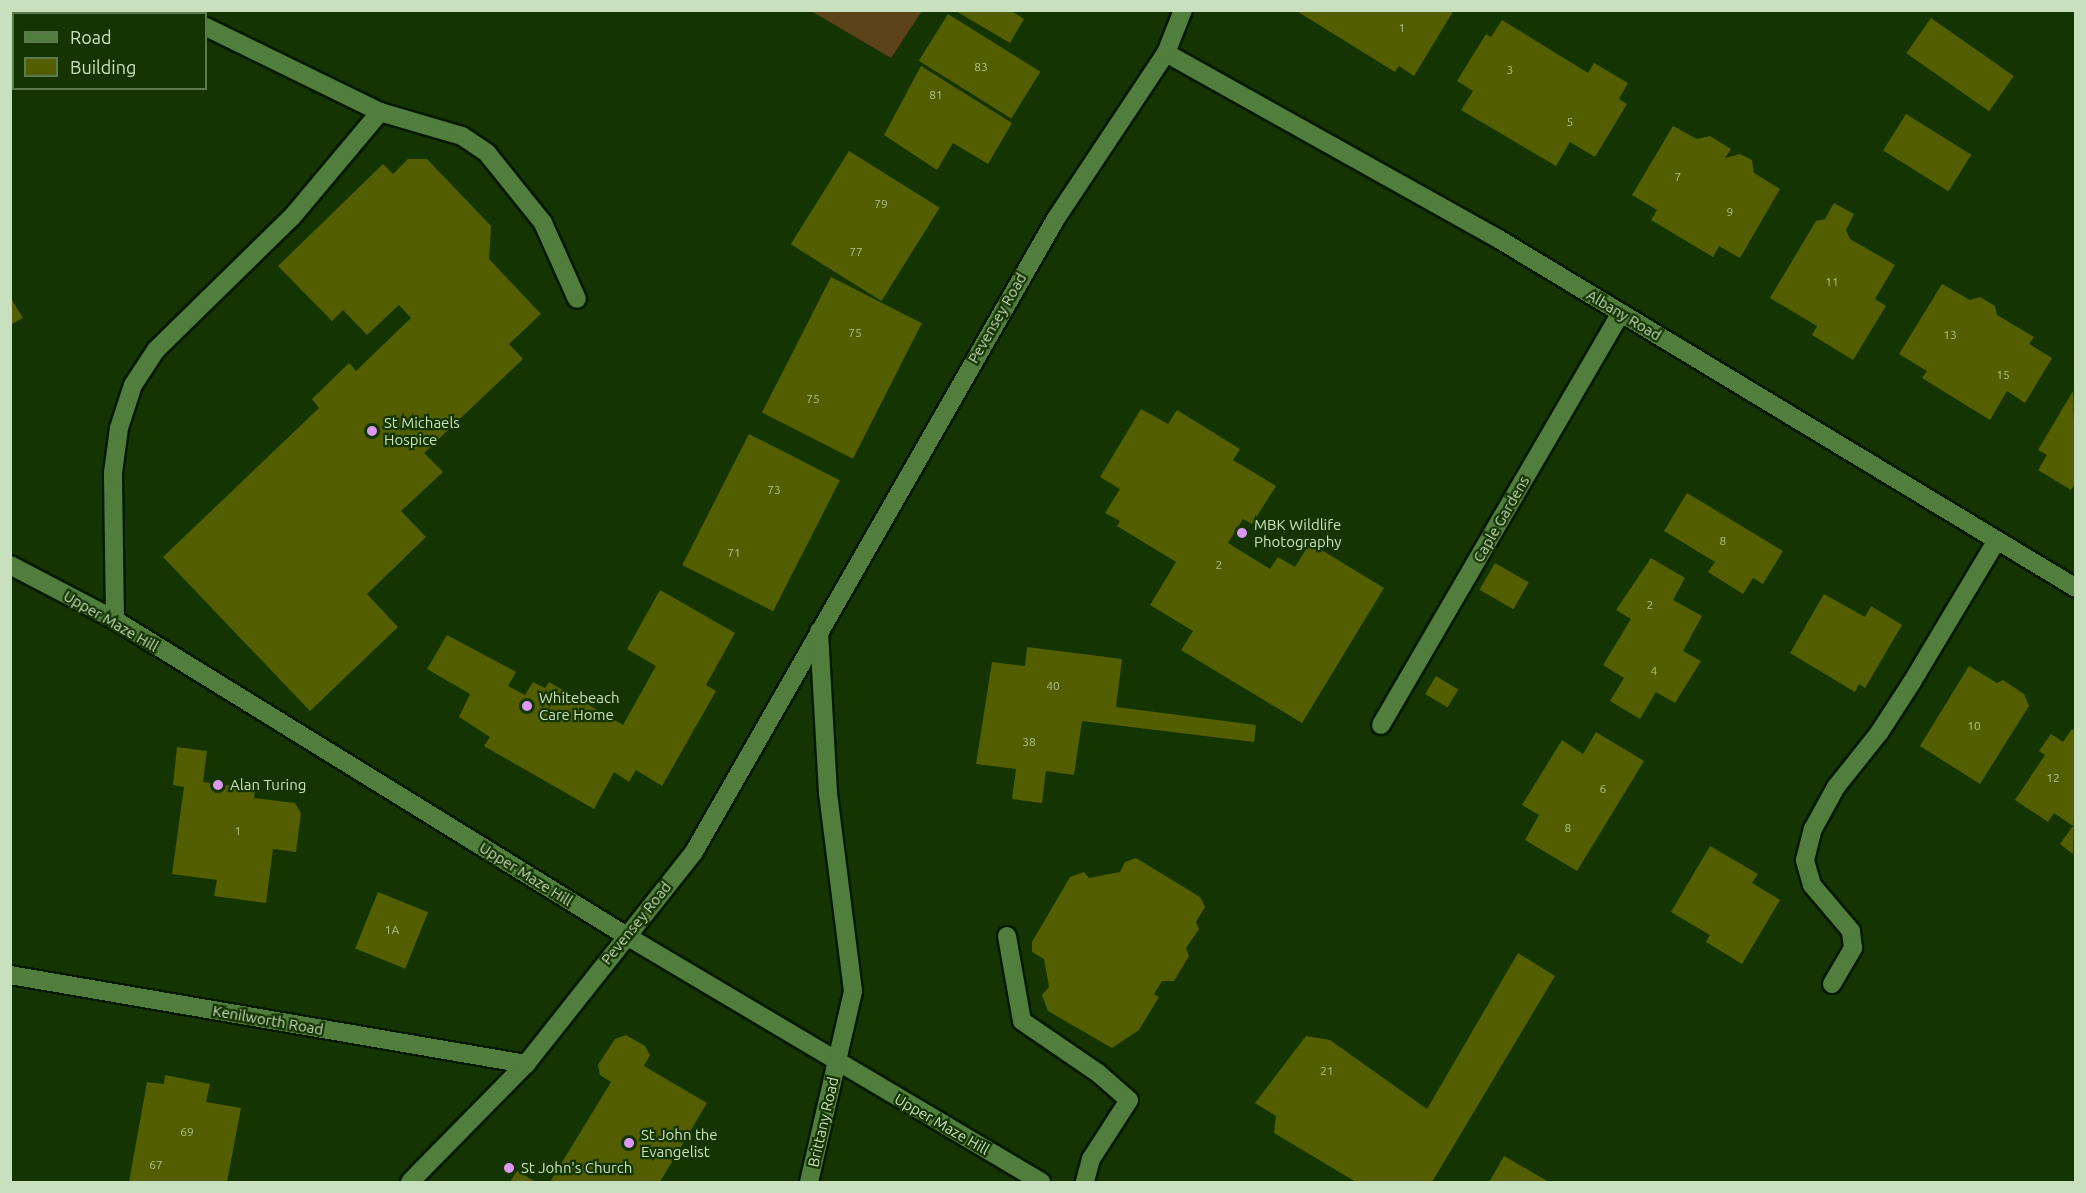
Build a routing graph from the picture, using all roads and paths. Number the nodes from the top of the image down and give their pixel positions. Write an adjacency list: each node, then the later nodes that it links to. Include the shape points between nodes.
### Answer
1 (1183, 10): 3 (street, Pevensey Road)
2 (207, 27): 4 (street)
3 (1166, 53): 6 (street, Albany Road, via 1497,238); 11 (street, Pevensey Road, via 1055,220)
4 (380, 112): 5 (street, via 462,136 487,153 543,223); 10 (street, via 292,217 156,350 133,385 119,428 113,473)
5 (577, 299)
6 (1621, 313): 7 (street, Albany Road); 12 (street, Caple Gardens)
7 (1997, 540): 9 (street, Albany Road); 16 (street, via 1912,682 1879,733 1836,787 1813,829 1805,860 1812,885 1824,904 1845,921 1853,948)
8 (10, 565): 10 (street, Upper Maze Hill)
9 (2076, 588)
10 (115, 620): 13 (street, Upper Maze Hill)
11 (819, 631): 13 (street, Pevensey Road, via 694,852); 17 (street, via 828,793 853,991)
12 (1381, 725)
13 (625, 935): 17 (street, Upper Maze Hill); 18 (street, Pevensey Road)
14 (1007, 936): 22 (street, via 1022,1021 1098,1073 1128,1100 1091,1160)
15 (10, 975): 18 (street, Kenilworth Road)
16 (1832, 984)
17 (837, 1062): 20 (street, Brittany Road); 21 (street, Upper Maze Hill)
18 (526, 1064): 19 (street, Pevensey Road)
19 (410, 1182)
20 (809, 1182)
21 (1041, 1182)
22 (1085, 1182)

